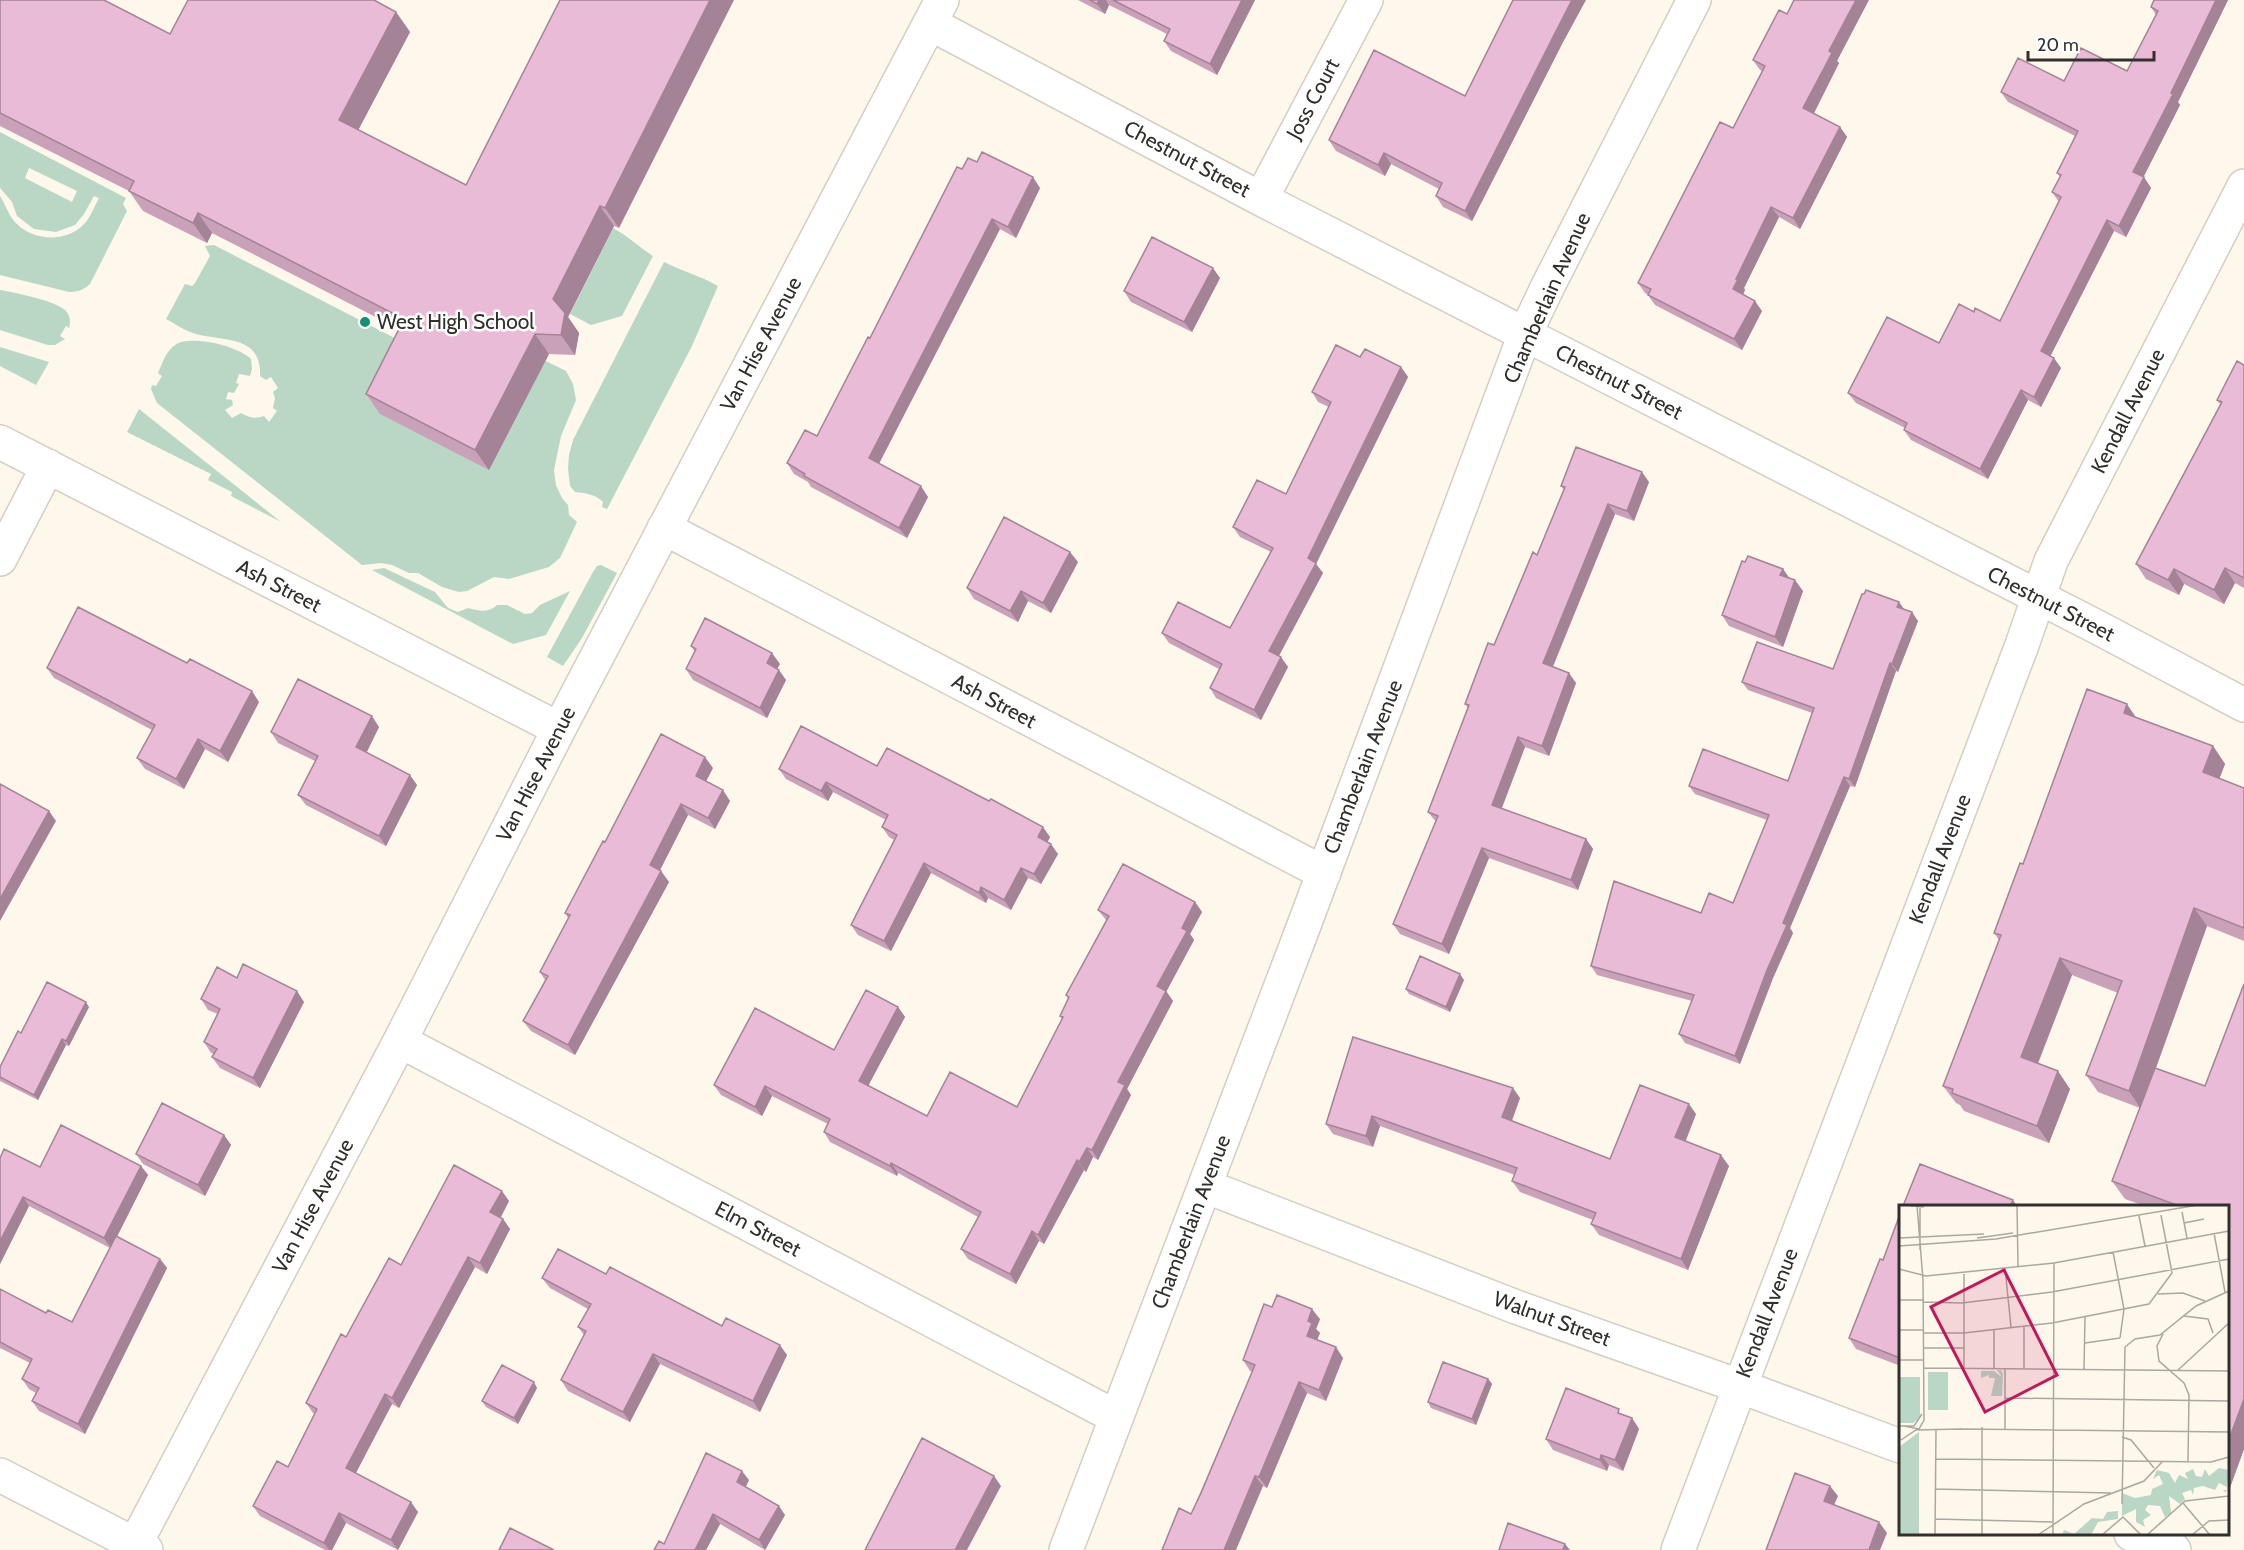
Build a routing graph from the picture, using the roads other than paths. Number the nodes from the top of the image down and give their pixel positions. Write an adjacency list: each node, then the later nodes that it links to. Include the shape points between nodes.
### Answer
1 (1366, 0): 5 (street, Joss Court)
2 (1694, 0): 6 (street, Chamberlain Avenue)
3 (936, 12): 5 (street, Chestnut Street); 9 (street, Van Hise Avenue)
4 (2244, 186): 11 (street, Kendall Avenue, via 2051,561)
5 (1261, 199): 6 (street, Chestnut Street)
6 (1526, 334): 11 (street, Chestnut Street); 14 (street, Chamberlain Avenue)
7 (0, 442): 8 (street, Ash Street)
8 (48, 466): 10 (street); 13 (street, Ash Street)
9 (664, 528): 13 (street, Van Hise Avenue); 14 (street, Ash Street)
10 (0, 559)
11 (2038, 597): 12 (street, Chestnut Street); 17 (street, Kendall Avenue)
12 (2244, 705)
13 (559, 729): 15 (street, Van Hise Avenue)
14 (1324, 873): 16 (street, Chamberlain Avenue)
15 (400, 1041): 18 (street, Elm Street); 22 (street, Van Hise Avenue)
16 (1205, 1186): 17 (street, Walnut Street, via 1516,1306); 18 (street, Chamberlain Avenue)
17 (1739, 1386): 19 (street, Walnut Street); 24 (street, Kendall Avenue)
18 (1116, 1417): 23 (street, Chamberlain Avenue)
19 (1899, 1446)
20 (0, 1475): 22 (street)
21 (2136, 1535): 25 (street)
22 (138, 1548)
23 (1066, 1550)
24 (1678, 1550)
25 (2174, 1550)

